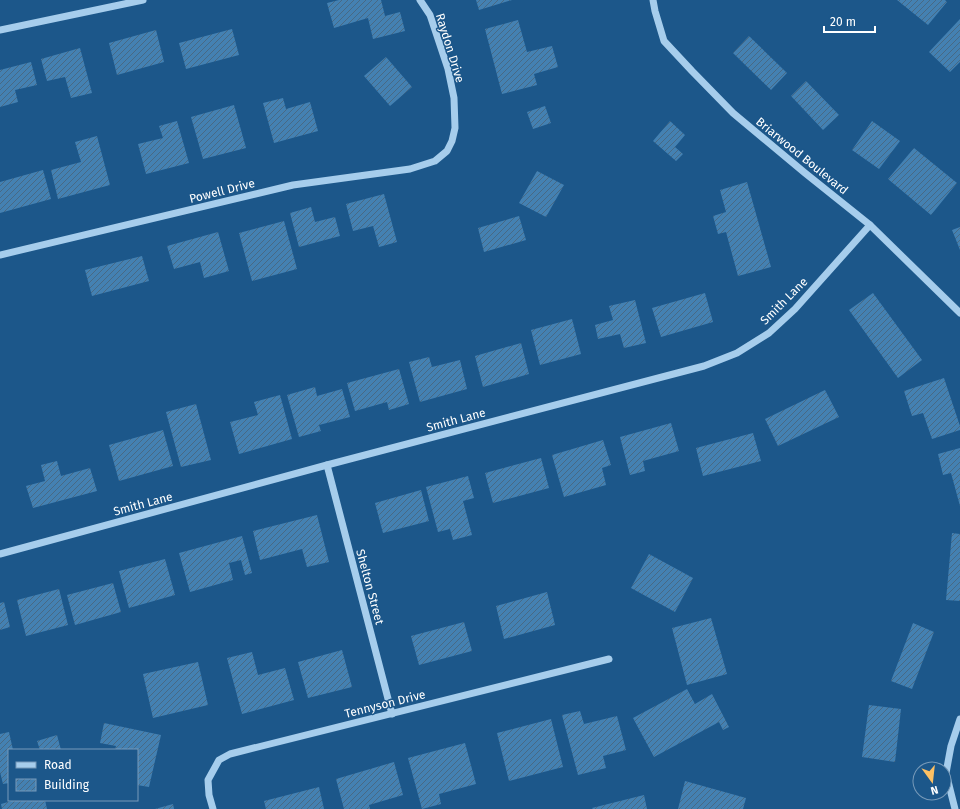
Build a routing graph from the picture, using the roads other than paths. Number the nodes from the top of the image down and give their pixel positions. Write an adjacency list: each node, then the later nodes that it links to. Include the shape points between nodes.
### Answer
1 (143, 0): 4 (street)
2 (420, 0): 5 (street, Raydon Drive, via 430,15 448,69 454,98 455,128)
3 (653, 0): 6 (street, Briarwood Boulevard, via 664,41 692,71 733,113)
4 (0, 30)
5 (447, 151): 7 (street, Powell Drive, via 435,161 410,169 293,185)
6 (870, 225): 8 (street, Briarwood Boulevard); 9 (street, Smith Lane, via 795,309 769,333 736,353 704,366)
7 (0, 255)
8 (960, 314)
9 (328, 465): 10 (street, Smith Lane); 12 (street, Shelton Street)
10 (0, 554)
11 (609, 659): 12 (street, Tennyson Drive)
12 (392, 714): 14 (street, Tennyson Drive, via 230,754 219,760 208,780)
13 (960, 719): 15 (street, via 946,773)
14 (213, 809)
15 (955, 809)

